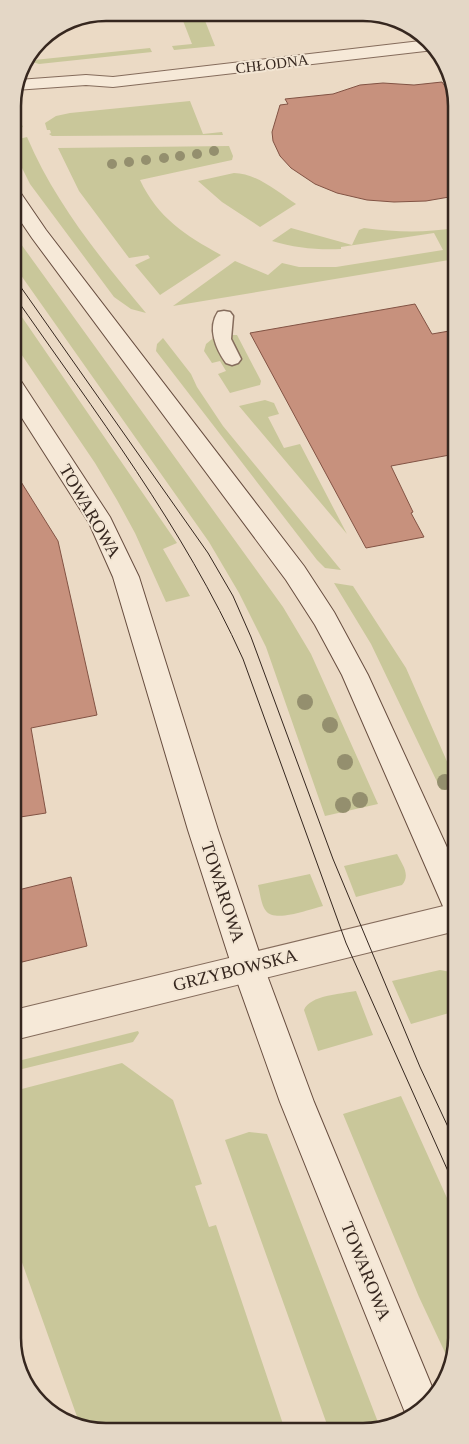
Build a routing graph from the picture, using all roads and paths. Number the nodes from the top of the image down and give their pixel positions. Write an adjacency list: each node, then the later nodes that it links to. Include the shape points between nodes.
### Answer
1 (423, 46): 2 (main road, CHŁODNA)
2 (113, 82): 3 (main road, CHŁODNA, via 86,80); 4 (main road, CHŁODNA, via 98,88)
3 (24, 84)
4 (22, 98)
5 (21, 207): 9 (main road, via 295,572 325,619 355,675)
6 (224, 316): 7 (lane, via 222,339)
7 (232, 359)
8 (21, 398): 11 (main road, TOWAROWA, via 79,486 126,577 205,838)
9 (448, 883)
10 (448, 919): 11 (main road, GRZYBOWSKA)
11 (248, 967): 12 (main road, GRZYBOWSKA); 13 (main road, TOWAROWA, via 298,1102)
12 (21, 1023)
13 (419, 1401)

